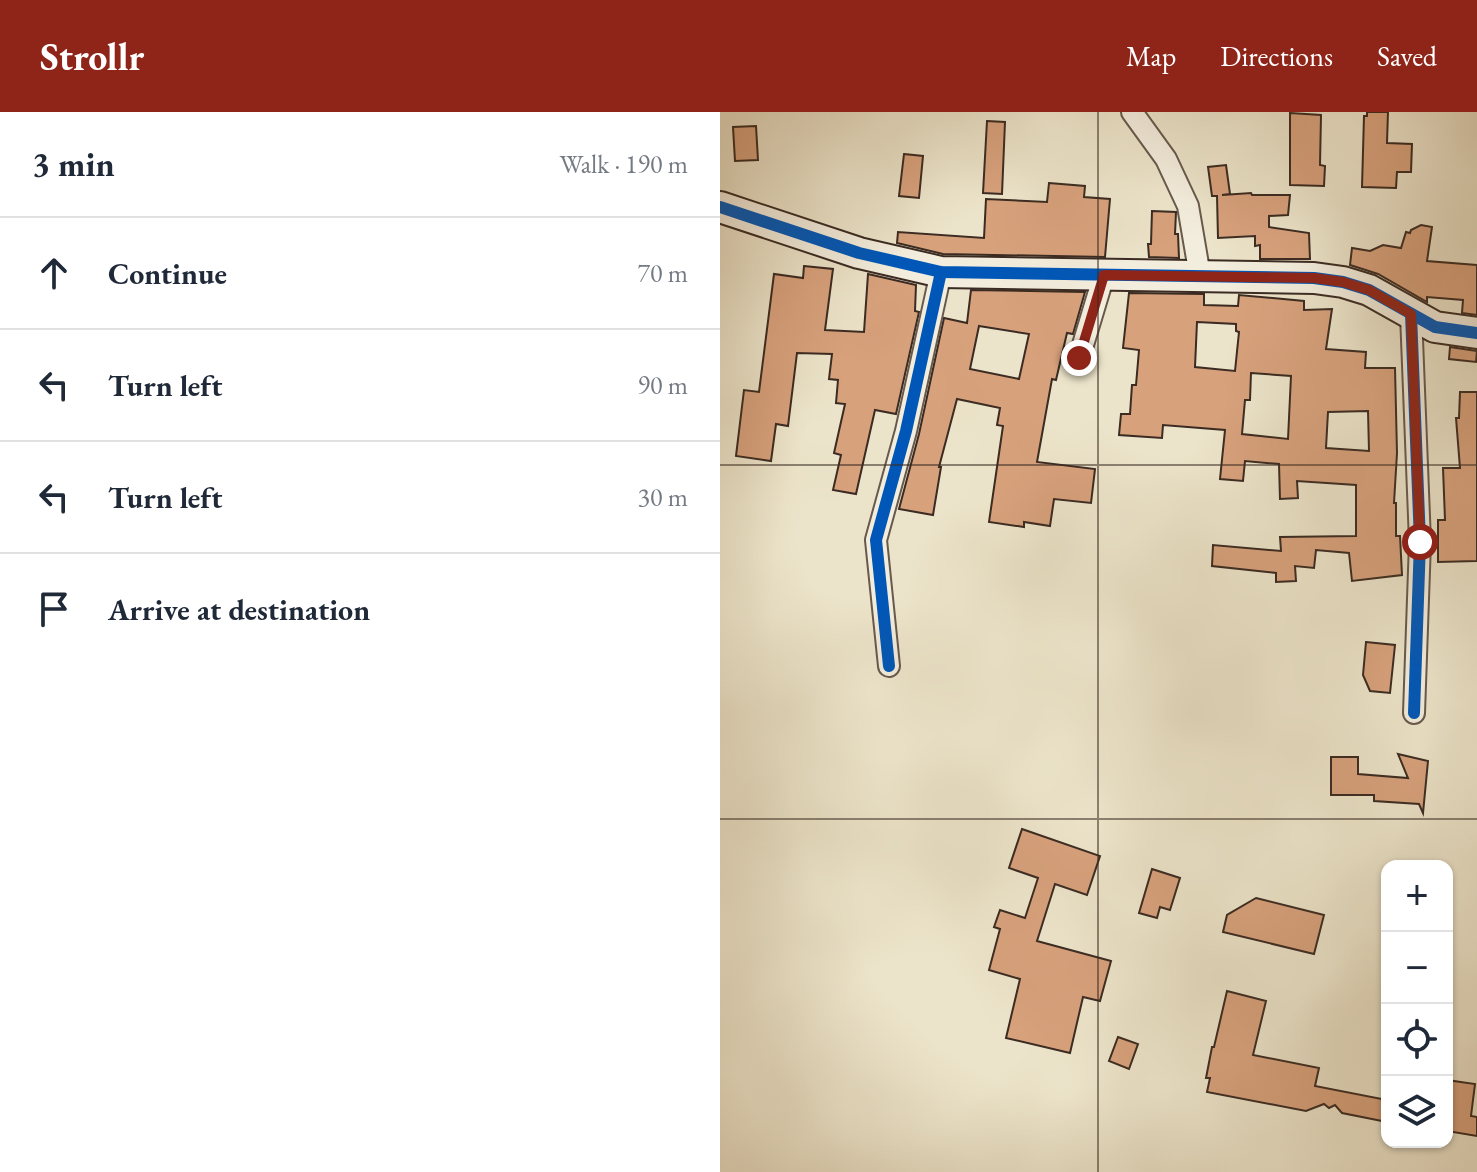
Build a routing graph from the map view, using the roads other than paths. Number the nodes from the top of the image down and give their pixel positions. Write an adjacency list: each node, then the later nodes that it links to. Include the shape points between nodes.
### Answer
1 (1132, 112): 5 (street, via 1166,159 1188,206)
2 (720, 207): 3 (street, via 859,253)
3 (941, 272): 4 (street); 9 (street, via 876,540)
4 (1104, 275): 5 (street); 8 (street)
5 (1200, 276): 6 (street, via 1343,282)
6 (1411, 314): 7 (street, via 1435,327); 10 (street, via 1420,542)
7 (1477, 333)
8 (1079, 358)
9 (889, 666)
10 (1414, 713)

